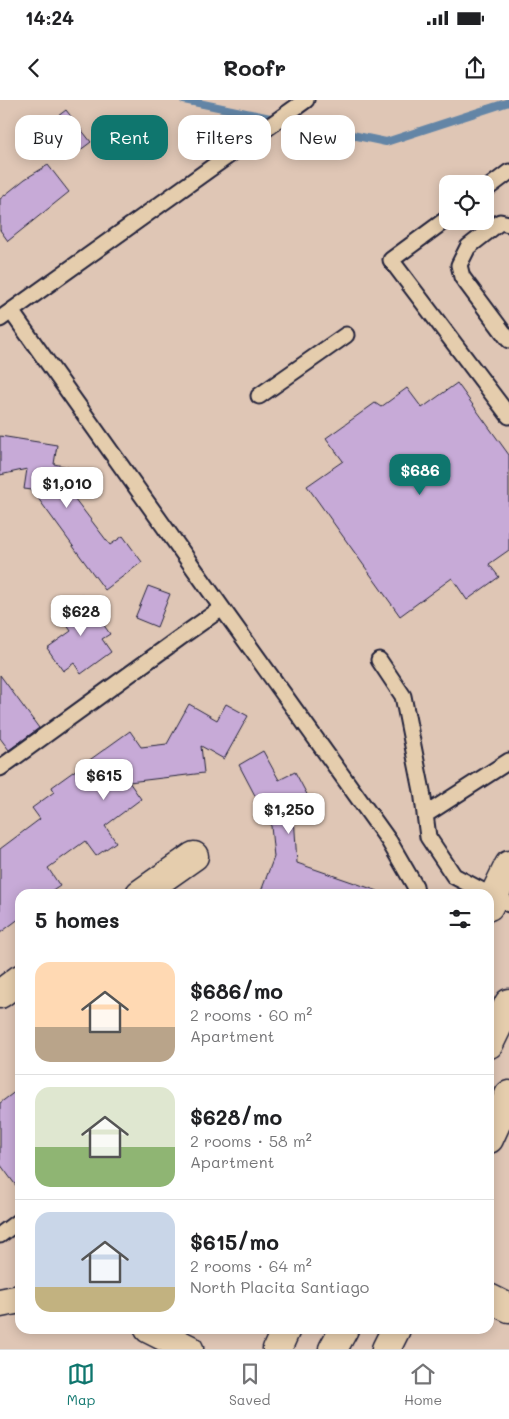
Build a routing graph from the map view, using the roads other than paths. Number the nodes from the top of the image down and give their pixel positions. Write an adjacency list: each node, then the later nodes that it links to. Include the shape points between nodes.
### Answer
1 (306, 100): 6 (lane)
2 (509, 172): 3 (lane)
3 (494, 183)
4 (509, 224): 8 (lane, via 500,222 468,248 458,266 462,277)
5 (439, 225): 10 (lane, via 391,260)
6 (6, 315): 11 (lane)
7 (346, 335): 9 (lane)
8 (509, 340)
9 (259, 396)
10 (509, 416)
11 (222, 608): 14 (lane); 19 (lane, via 389,841)
12 (379, 660): 15 (lane, via 403,696)
13 (509, 761): 15 (lane)
14 (0, 768)
15 (425, 815): 20 (lane, via 428,837 454,876)
16 (194, 856): 18 (street)
17 (509, 865): 21 (street)
18 (147, 889)
19 (415, 889)
20 (477, 889)
21 (494, 899)
22 (15, 983): 23 (street)
23 (0, 994)
24 (509, 1003): 25 (street)
25 (494, 1034)
26 (509, 1096): 27 (street)
27 (494, 1128)
28 (15, 1224): 29 (lane)
29 (0, 1235)
30 (15, 1300): 32 (street)
31 (494, 1300): 33 (street)
32 (0, 1303)
33 (509, 1308)
34 (158, 1334): 38 (street)
35 (284, 1334): 39 (street)
36 (341, 1334): 40 (street)
37 (394, 1334): 41 (street)
38 (189, 1349)
39 (277, 1349)
40 (333, 1349)
41 (386, 1349)

